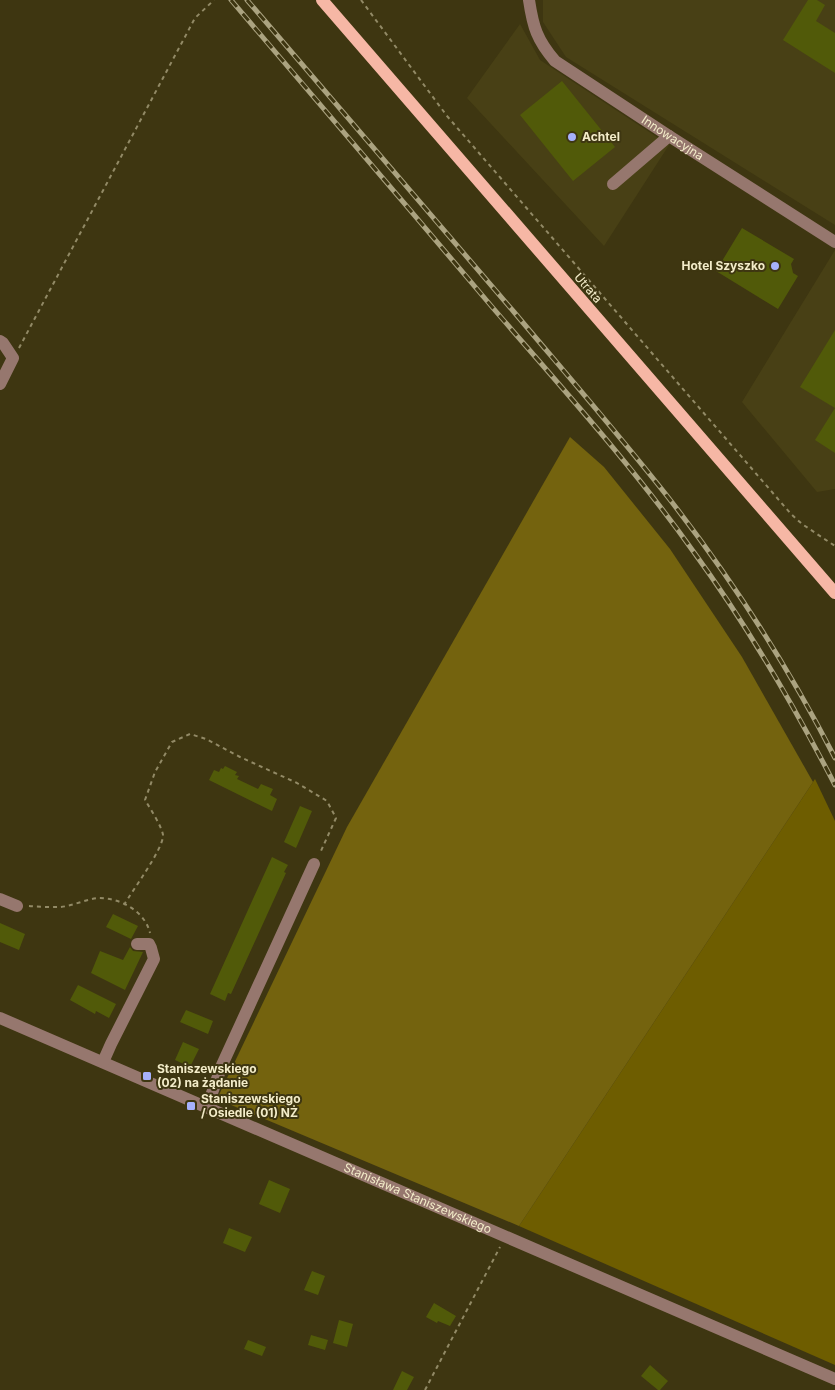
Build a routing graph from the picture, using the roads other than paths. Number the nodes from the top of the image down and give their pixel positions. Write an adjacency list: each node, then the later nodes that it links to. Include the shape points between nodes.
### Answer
1 (322, 0): 8 (main road, Utrata)
2 (529, 0): 3 (street, Innowacyjna, via 536,33 555,61)
3 (669, 136): 4 (street); 5 (street, Innowacyjna)
4 (614, 184)
5 (835, 242)
6 (0, 341): 7 (street, via 14,358)
7 (0, 384)
8 (833, 588)
9 (314, 864): 15 (street, via 222,1065)
10 (0, 898): 11 (street)
11 (17, 906)
12 (137, 944): 14 (street, via 149,944 154,959)
13 (0, 1018): 14 (street, Stanisława Staniszewskiego)
14 (103, 1062): 15 (street, Stanisława Staniszewskiego)
15 (207, 1107): 16 (street, Stanisława Staniszewskiego)
16 (835, 1379)

